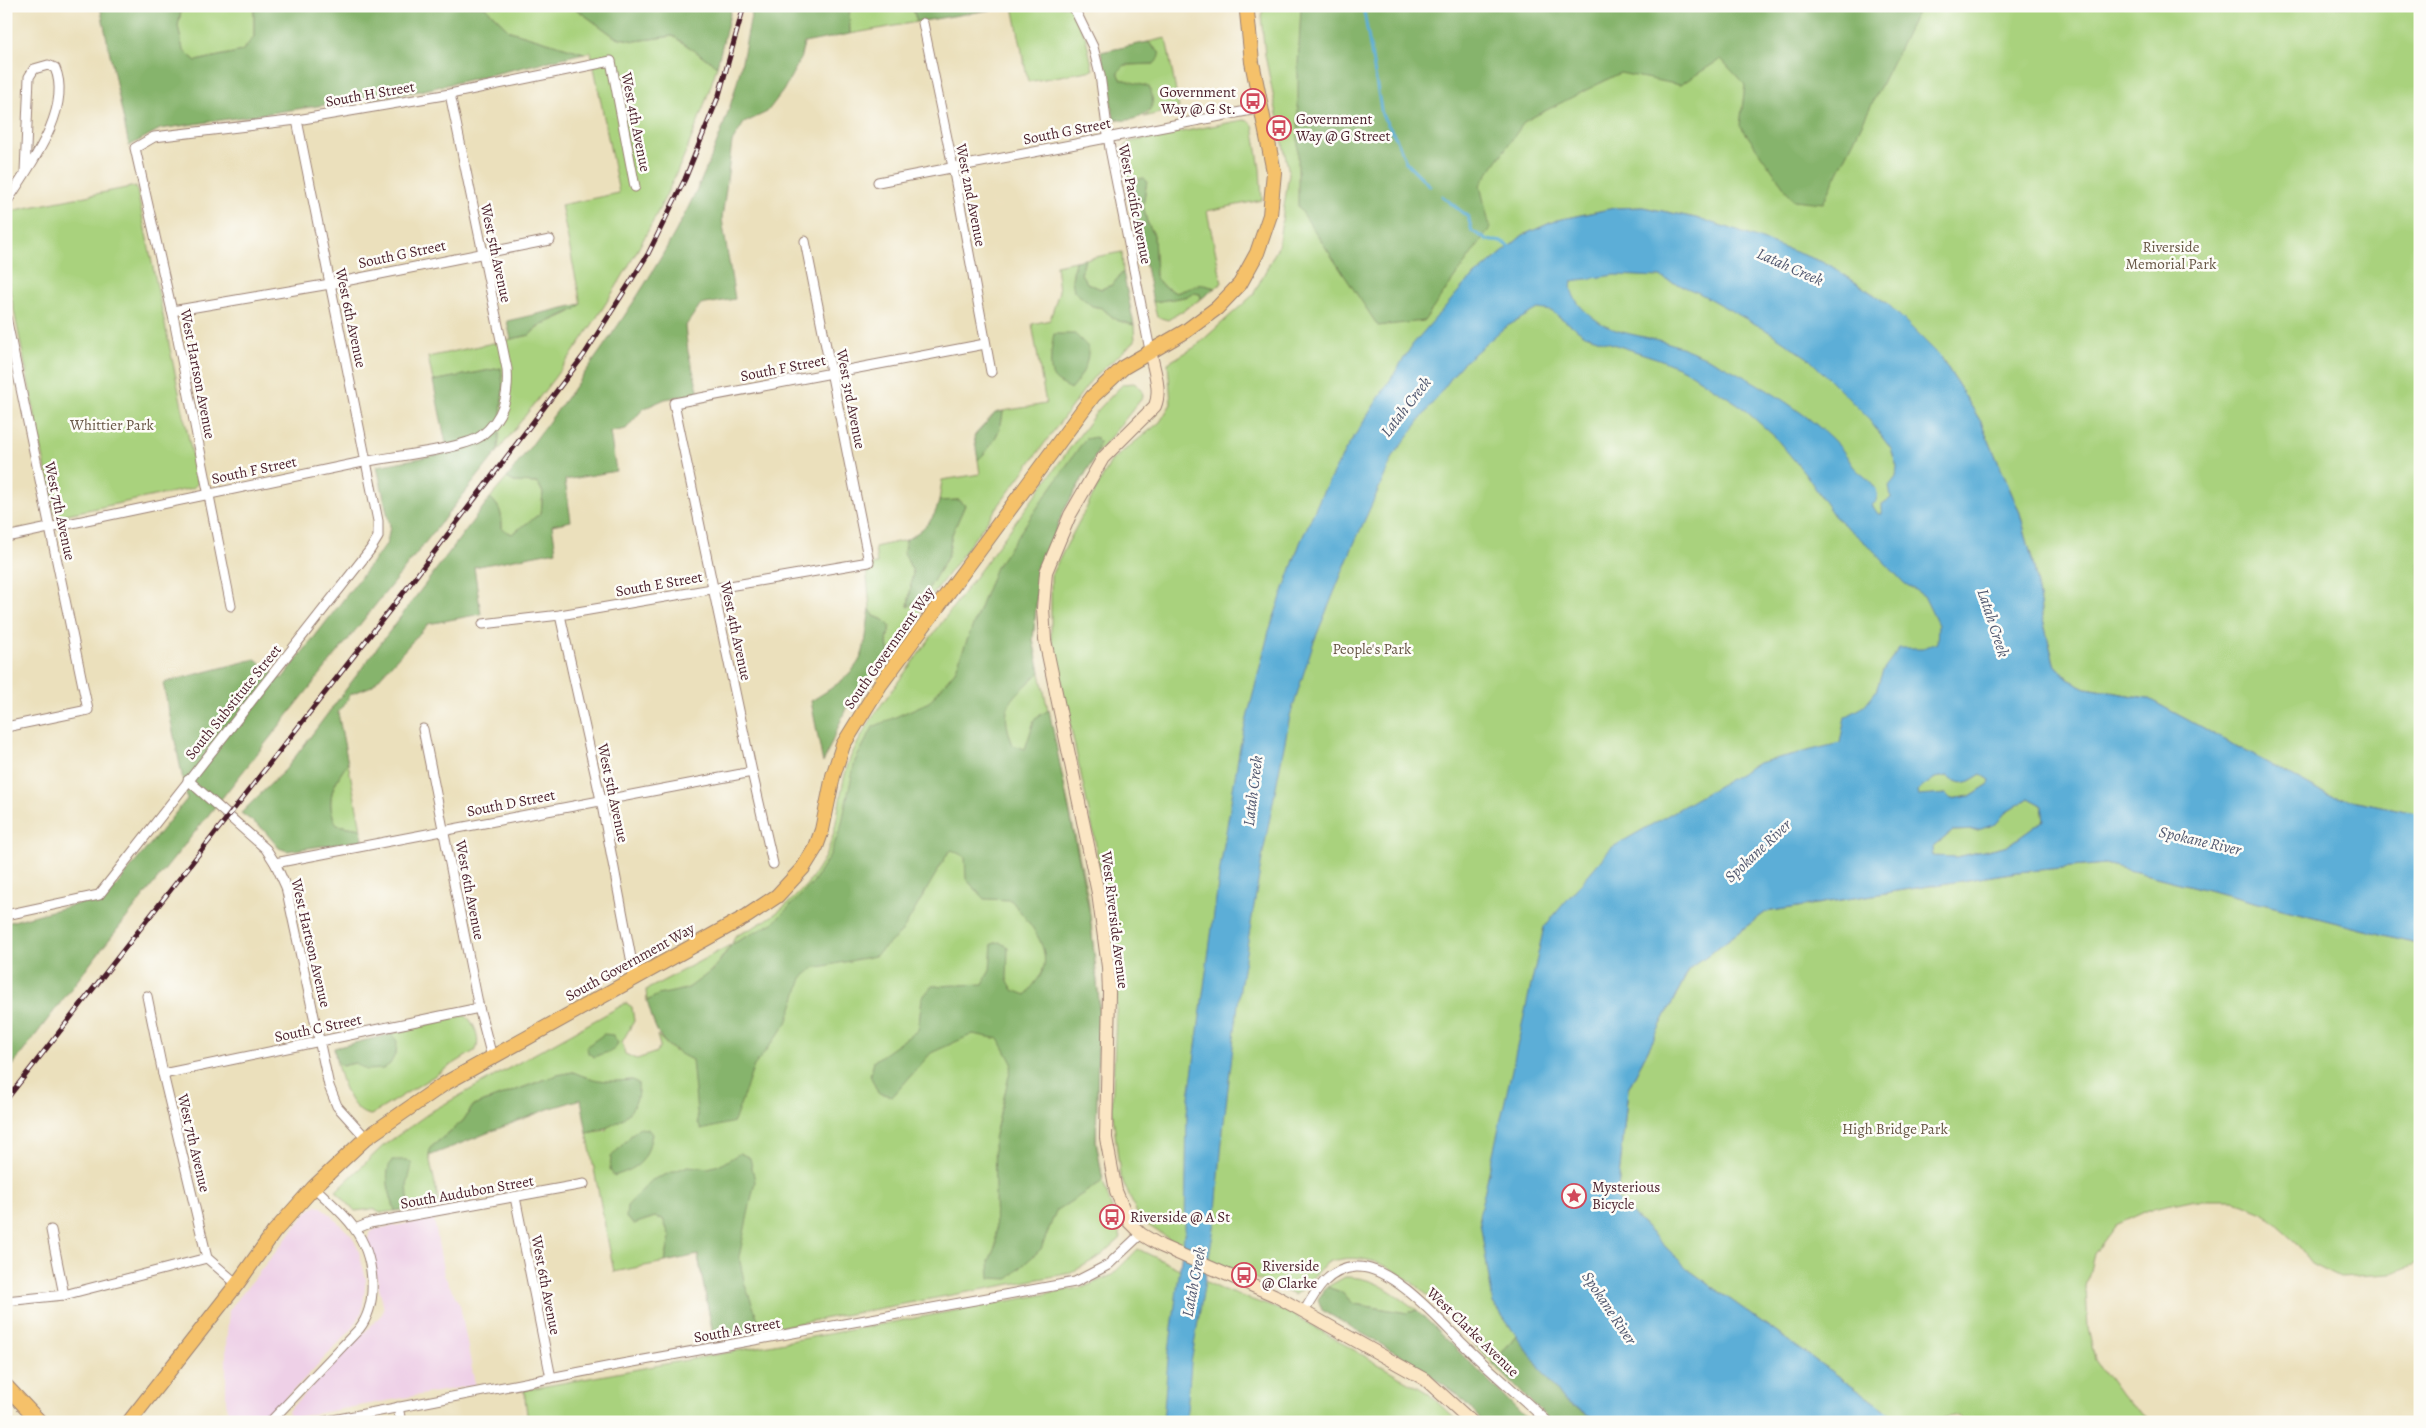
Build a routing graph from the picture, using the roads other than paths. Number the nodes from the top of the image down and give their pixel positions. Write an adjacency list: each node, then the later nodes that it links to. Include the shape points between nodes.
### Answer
1 (1073, 6): 8 (street, West Pacific Avenue, via 1093,47 1104,93)
2 (1248, 6): 6 (main road, South Government Way, via 1252,62)
3 (923, 23): 10 (street, West 2nd Avenue)
4 (611, 61): 5 (street, South H Street); 13 (street, West 4th Avenue)
5 (450, 94): 7 (street, South H Street); 17 (street, West 5th Avenue)
6 (1262, 108): 8 (street, South G Street); 22 (main road, South Government Way, via 1274,172 1270,216 1257,253 1240,284 1217,308 1186,331)
7 (297, 120): 9 (street, South H Street, via 154,137); 18 (street, West 6th Avenue)
8 (1109, 137): 10 (street, South G Street); 22 (street, West Pacific Avenue)
9 (135, 148): 19 (street, West Hartson Avenue)
10 (953, 168): 12 (street, South G Street); 21 (street, West 2nd Avenue)
11 (25, 172): 11 (street, via 29,77 34,68 48,65 55,68 59,78 58,111); 14 (street)
12 (878, 182)
13 (635, 187)
14 (6, 203)
15 (550, 240): 17 (street, South G Street)
16 (805, 241): 23 (street, West 3rd Avenue)
17 (482, 252): 18 (street, South G Street); 26 (street, West 5th Avenue, via 507,368 509,389 506,405)
18 (330, 284): 19 (street, South G Street); 27 (street, West 6th Avenue)
19 (172, 311): 28 (street, West Hartson Avenue)
20 (6, 317): 30 (street, West 7th Avenue)
21 (985, 344): 23 (street, South F Street); 24 (street, West 2nd Avenue)
22 (1150, 350): 46 (main road, South Government Way, via 1124,367 1093,396 880,684 843,745 816,846 790,883 747,916); 58 (main road, West Riverside Avenue, via 1158,400 1103,458 1086,484 1046,572 1043,608 1045,640 1089,846 1108,967 1110,1015 1105,1109 1108,1157 1122,1207 1129,1222)
23 (832, 372): 25 (street, South F Street); 32 (street, West 3rd Avenue)
24 (991, 372)
25 (674, 403): 33 (street, West 4th Avenue)
26 (499, 416): 27 (street, South F Street, via 481,436 458,445)
27 (366, 462): 28 (street, South F Street); 29 (street, West 6th Avenue)
28 (208, 494): 30 (street, South F Street); 34 (street, West Hartson Avenue)
29 (378, 521): 40 (street, South Substitute Street, via 378,537 370,550)
30 (49, 528): 31 (street, South F Street); 37 (street, West 7th Avenue, via 88,710)
31 (6, 537)
32 (869, 562): 33 (street, South E Street)
33 (714, 589): 35 (street, South E Street); 39 (street, West 4th Avenue)
34 (231, 606)
35 (560, 615): 36 (street, South E Street); 41 (street, West 5th Avenue)
36 (483, 624)
37 (6, 727)
38 (423, 729): 42 (street, West 6th Avenue)
39 (752, 772): 41 (street, South D Street); 44 (street, West 4th Avenue)
40 (188, 780): 43 (street, West Hartson Avenue, via 266,848); 45 (street, South Substitute Street, via 99,895)
41 (600, 800): 42 (street, South D Street); 46 (street, West 5th Avenue)
42 (444, 830): 43 (street, South D Street); 48 (street, West 6th Avenue)
43 (275, 863): 49 (street, West Hartson Avenue, via 286,887)
44 (773, 864)
45 (6, 915)
46 (635, 978): 50 (main road, South Government Way)
47 (147, 996): 51 (street, West 7th Avenue)
48 (479, 1008): 49 (street, South C Street); 50 (street, West 6th Avenue)
49 (319, 1042): 51 (street, South C Street); 52 (street, West Hartson Avenue, via 337,1106)
50 (492, 1057): 52 (main road, South Government Way, via 412,1104)
51 (163, 1074): 59 (street, West 7th Avenue)
52 (366, 1138): 54 (main road, South Government Way)
53 (584, 1184): 55 (street, South Audubon Street)
54 (314, 1187): 56 (street); 60 (main road, South Government Way, via 274,1232)
55 (515, 1197): 56 (street, South Audubon Street, via 370,1223); 64 (street, West 6th Avenue)
56 (355, 1229): 69 (street, via 371,1275 372,1299 366,1318)
57 (51, 1230): 61 (street)
58 (1141, 1234): 63 (main road, West Riverside Avenue); 64 (street, South A Street, via 1108,1265 1075,1282)
59 (207, 1258): 60 (street); 61 (street)
60 (237, 1284): 68 (main road, South Government Way)
61 (64, 1295): 62 (street)
62 (6, 1301)
63 (1304, 1312): 72 (main road, West Riverside Avenue, via 1426,1380); 73 (street, West Clarke Avenue, via 1318,1288 1334,1273 1358,1267 1383,1275 1437,1315 1462,1343)
64 (551, 1378): 66 (street, South A Street)
65 (6, 1386): 67 (main road)
66 (398, 1407): 70 (street, South A Street); 71 (street)
67 (40, 1422)
68 (128, 1422)
69 (270, 1422)
70 (323, 1422)
71 (401, 1422)
72 (1472, 1422)
73 (1548, 1422)

